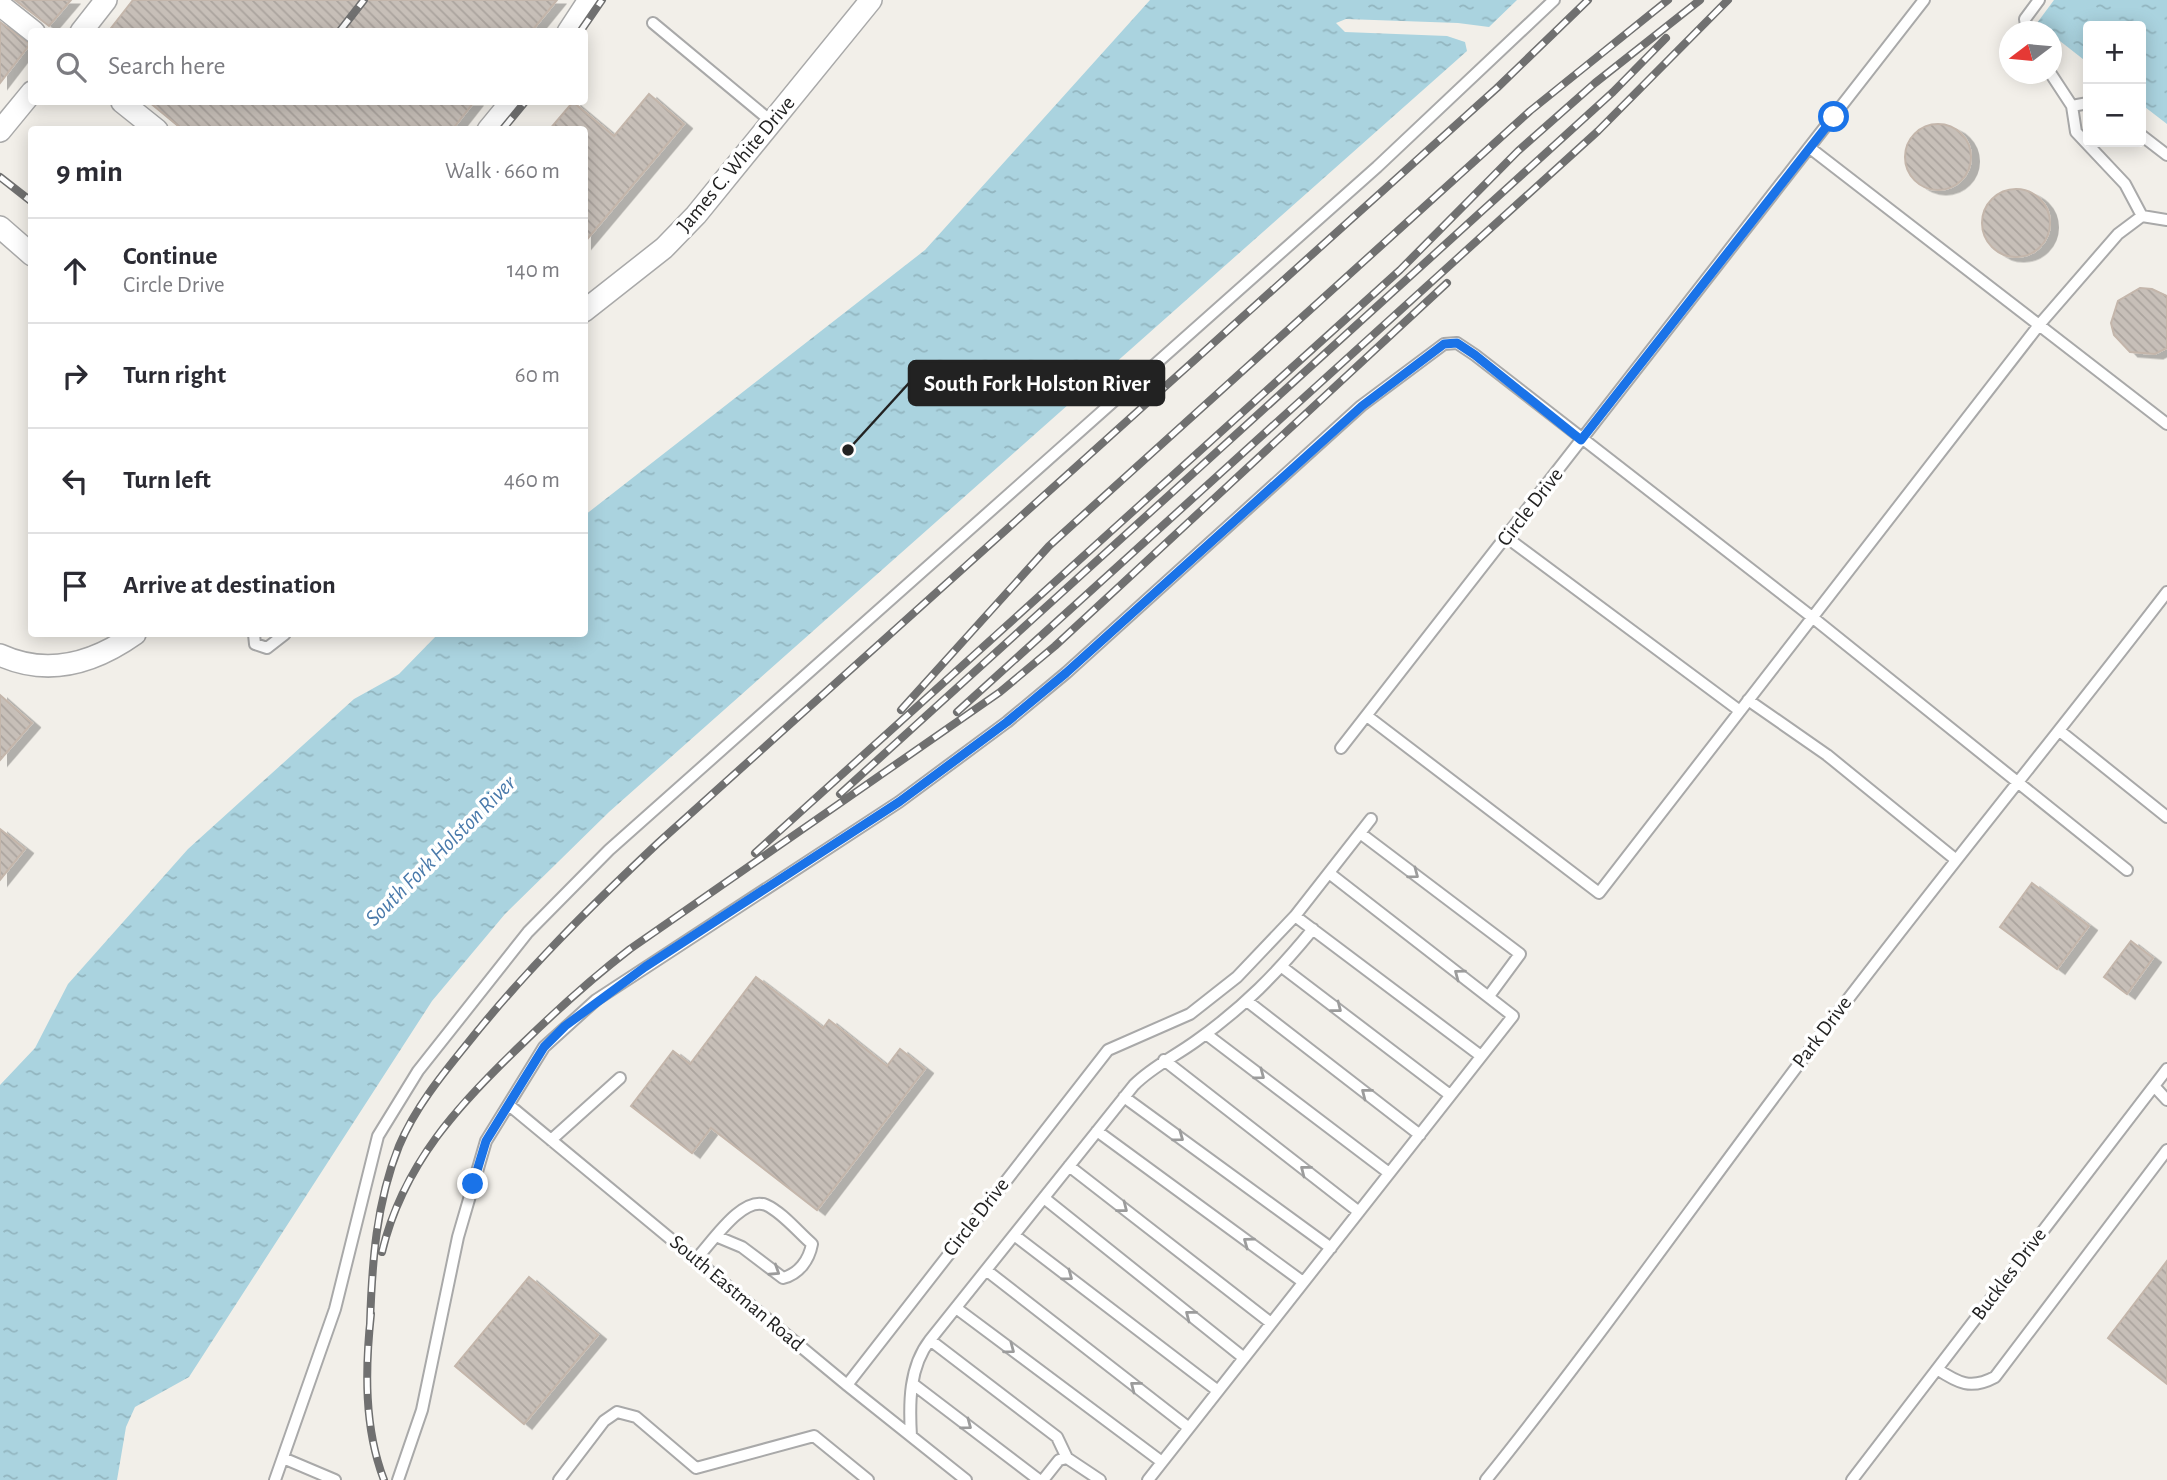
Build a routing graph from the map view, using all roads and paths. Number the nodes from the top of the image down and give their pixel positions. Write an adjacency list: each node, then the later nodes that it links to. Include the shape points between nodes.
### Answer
1 (106, 0): 11 (street)
2 (589, 0): 12 (street)
3 (871, 0): 19 (street, James C. White Drive)
4 (1554, 0): 92 (lane, via 1377,167 609,850 528,932 418,1071 378,1136 335,1310)
5 (1924, 0): 24 (lane, Circle Drive)
6 (2039, 0): 8 (lane)
7 (0, 5): 10 (street)
8 (2025, 21)
9 (653, 23): 19 (lane)
10 (29, 28)
11 (84, 28)
12 (571, 28)
13 (2058, 84): 18 (lane)
14 (28, 97): 22 (street)
15 (2083, 104): 18 (lane)
16 (126, 105): 20 (street)
17 (509, 105): 21 (street)
18 (2072, 106): 26 (lane, via 2076,132 2125,184)
19 (772, 122): 30 (street, James C. White Drive, via 664,248)
20 (152, 126)
21 (491, 126)
22 (0, 131)
23 (2146, 139): 25 (lane)
24 (1810, 148): 31 (lane); 33 (lane, Circle Drive)
25 (2167, 155)
26 (2142, 216): 27 (lane); 31 (lane, via 2118,234)
27 (2167, 220)
28 (0, 227): 29 (street)
29 (28, 252)
30 (588, 308)
31 (2039, 325): 32 (lane); 36 (lane)
32 (2167, 424)
33 (1581, 440): 34 (lane, Circle Drive); 36 (lane); 67 (lane, via 1466,349 1457,343 1444,344 1362,406 1007,722 899,802 586,1008 544,1047)
34 (1506, 537): 42 (lane); 43 (lane, Circle Drive)
35 (2167, 592): 44 (lane, Park Drive)
36 (1812, 617): 41 (lane); 46 (lane)
37 (131, 637): 40 (street, via 80,663 46,666)
38 (254, 637): 39 (lane, via 255,644 267,648)
39 (281, 637)
40 (0, 655)
41 (1748, 700): 42 (lane); 50 (lane, via 1827,755)
42 (1740, 710): 43 (lane, via 1599,893)
43 (1367, 716): 45 (lane, Circle Drive)
44 (2061, 732): 46 (lane, Park Drive); 47 (lane)
45 (1342, 748)
46 (2019, 783): 50 (lane, Park Drive); 51 (lane)
47 (2167, 817)
48 (1371, 818): 49 (lane)
49 (1360, 833): 52 (lane); 56 (lane, one-way to 56, via 1520,954)
50 (1955, 859): 104 (lane, Park Drive, via 1725,1161 1576,1367)
51 (2127, 870)
52 (1329, 873): 53 (lane); 56 (lane, one-way to 52)
53 (1295, 916): 54 (lane); 88 (lane, Circle Drive, via 1237,977 1190,1014 1108,1050)
54 (1313, 929): 55 (lane); 59 (lane)
55 (1282, 967): 57 (lane); 64 (lane, one-way to 64)
56 (1489, 996): 59 (lane, via 1513,1016)
57 (1247, 1001): 58 (lane); 69 (lane, one-way to 57)
58 (1206, 1034): 60 (lane); 73 (lane, one-way to 73)
59 (1481, 1056): 64 (lane)
60 (1164, 1060): 65 (lane, via 1150,1068); 75 (lane, one-way to 60)
61 (2167, 1069): 63 (lane, Buckles Drive)
62 (620, 1078): 70 (lane)
63 (2154, 1086): 66 (lane); 86 (lane, Buckles Drive)
64 (1450, 1095): 69 (lane)
65 (1124, 1097): 68 (lane); 78 (lane, one-way to 78)
66 (2167, 1100)
67 (509, 1105): 70 (lane, South Eastman Road); 97 (lane, via 486,1141 473,1184 422,1410)
68 (1097, 1131): 72 (lane); 81 (lane, one-way to 68)
69 (1420, 1135): 73 (lane)
70 (551, 1140): 79 (lane, South Eastman Road)
71 (2167, 1150): 86 (lane, via 1995,1377 1981,1385 1965,1386)
72 (1069, 1166): 74 (lane); 83 (lane, one-way to 83)
73 (1389, 1173): 75 (lane)
74 (1044, 1198): 76 (lane); 85 (lane, one-way to 74)
75 (1359, 1212): 78 (lane)
76 (1014, 1235): 80 (lane); 89 (lane, one-way to 89)
77 (718, 1237): 77 (lane, one-way to 77, via 742,1247 783,1278 793,1276 810,1256 812,1244 766,1206 755,1203 739,1210); 79 (lane)
78 (1331, 1248): 81 (lane)
79 (696, 1259): 88 (lane, South Eastman Road)
80 (986, 1270): 82 (lane); 90 (lane, one-way to 80)
81 (1303, 1282): 83 (lane)
82 (956, 1308): 84 (lane); 94 (lane, one-way to 94)
83 (1271, 1323): 85 (lane)
84 (930, 1340): 87 (lane, via 921,1351); 93 (lane, via 1057,1437)
85 (1244, 1358): 89 (lane)
86 (1937, 1369): 105 (lane, Buckles Drive)
87 (913, 1384): 91 (lane); 101 (lane, one-way to 101)
88 (847, 1385): 91 (lane, South Eastman Road)
89 (1218, 1391): 90 (lane)
90 (1189, 1428): 94 (lane)
91 (911, 1436): 100 (lane, South Eastman Road)
92 (282, 1458): 95 (lane); 96 (lane)
93 (1067, 1458): 101 (lane); 102 (lane)
94 (1161, 1462): 103 (lane)
95 (275, 1480)
96 (335, 1480)
97 (398, 1480)
98 (559, 1480): 99 (lane, via 604,1421 617,1412 636,1418 696,1468 814,1436)
99 (869, 1480)
100 (966, 1480)
101 (1041, 1480)
102 (1100, 1480)
103 (1148, 1480)
104 (1486, 1480)
105 (1852, 1480)

